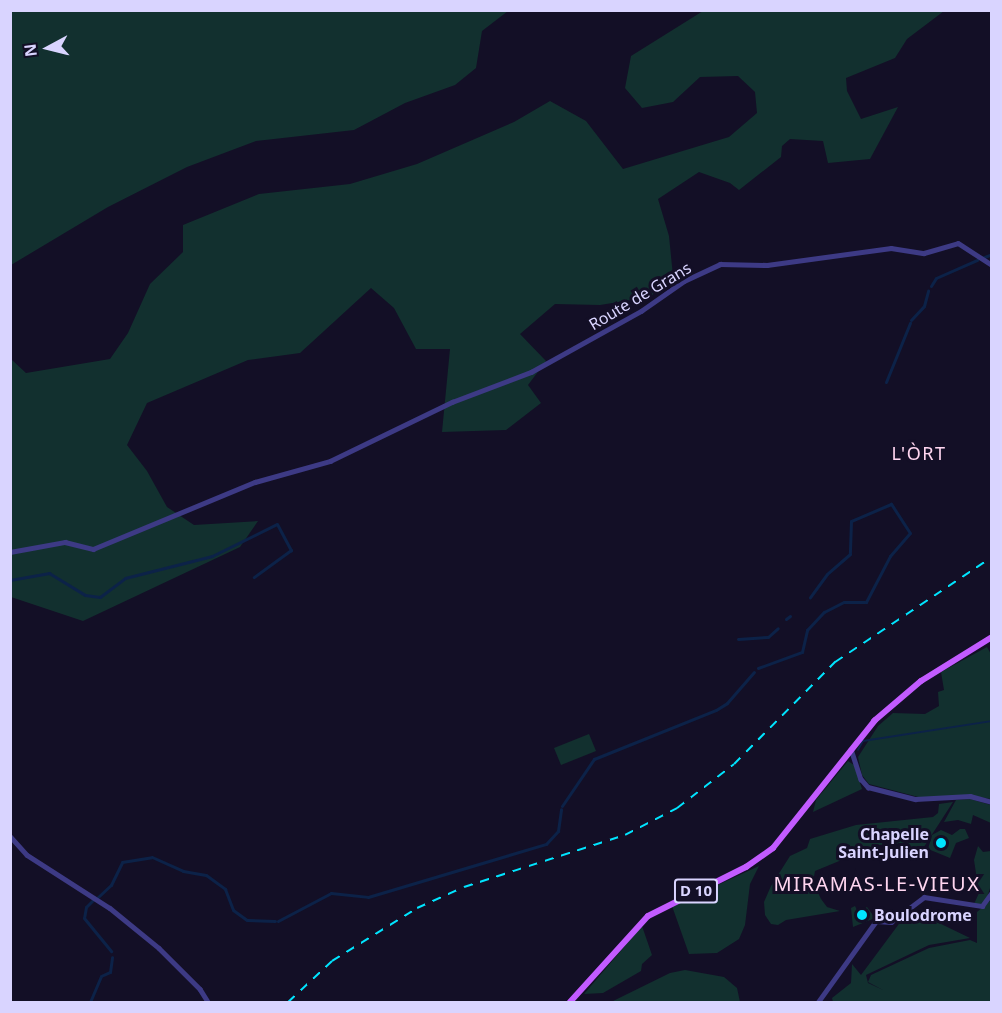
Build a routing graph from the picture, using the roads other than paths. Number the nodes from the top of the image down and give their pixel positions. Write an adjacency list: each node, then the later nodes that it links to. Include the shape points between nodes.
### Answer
1 (992, 265): 2 (street, Route de Grans, via 984,263 965,244 924,254 876,249 767,265 720,264 684,281 641,311 531,372 452,402 330,461 255,482 99,548 65,542)
2 (10, 552)
3 (992, 637): 4 (main road, D 10, via 921,681)
4 (875, 720): 5 (main road, D 10); 5 (main road, D 10)
5 (852, 749): 6 (street, via 861,779 868,787 915,798 970,796); 10 (main road, D 10, via 768,854 648,916)
6 (992, 802)
7 (10, 836): 9 (street, via 27,855 110,908 159,948)
8 (992, 892): 11 (street, via 986,905 976,907 924,897 891,922 876,921)
9 (208, 1002)
10 (570, 1002)
11 (818, 1002)

